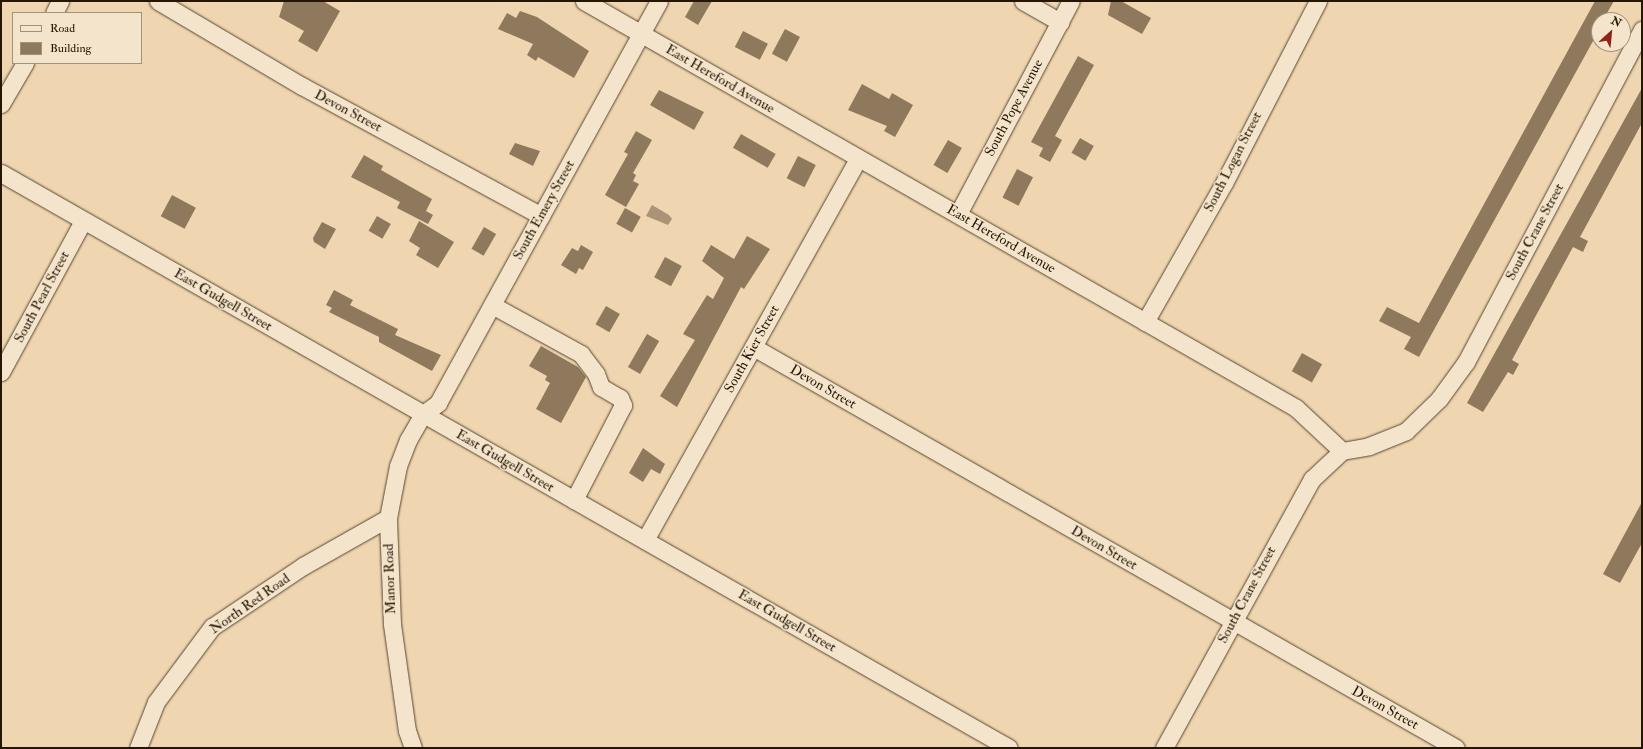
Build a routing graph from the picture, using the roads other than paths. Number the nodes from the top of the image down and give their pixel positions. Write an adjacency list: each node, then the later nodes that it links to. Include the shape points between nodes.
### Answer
1 (60, 1): 8 (street)
2 (158, 1): 17 (street, Devon Street, via 302,86)
3 (584, 1): 11 (street, East Hereford Avenue)
4 (659, 1): 11 (street, South Emery Street)
5 (1023, 1): 9 (street)
6 (1071, 1): 9 (street, South Pope Avenue)
7 (1318, 1): 20 (street, South Logan Street, via 1224,183)
8 (54, 12)
9 (1060, 22): 16 (street, South Pope Avenue)
10 (1642, 30): 24 (street, South Crane Street, via 1466,362 1439,399 1406,431 1369,446)
11 (641, 33): 14 (street, East Hereford Avenue); 17 (street, South Emery Street)
12 (24, 64): 13 (street)
13 (1, 104)
14 (858, 158): 16 (street, East Hereford Avenue); 21 (street, South Kier Street)
15 (1, 173): 18 (street, East Gudgell Street)
16 (958, 214): 20 (street, East Hereford Avenue)
17 (541, 216): 19 (street, South Emery Street)
18 (83, 221): 22 (street, South Pearl Street); 23 (street, East Gudgell Street)
19 (492, 305): 23 (street, South Emery Street, via 438,403); 25 (street, via 581,354 596,374 601,387 620,398 623,406)
20 (1145, 322): 24 (street, East Hereford Avenue, via 1296,408)
21 (753, 347): 27 (street, South Kier Street); 28 (street, Devon Street)
22 (1, 372)
23 (423, 414): 25 (street, East Gudgell Street); 26 (street, Manor Road, via 398,466)
24 (1342, 451): 28 (street, South Crane Street, via 1312,478)
25 (574, 500): 27 (street, East Gudgell Street)
26 (388, 518): 29 (street, North Red Road, via 303,566 212,627 156,702); 30 (street, Manor Road, via 392,624 407,731)
27 (645, 540): 31 (street, East Gudgell Street)
28 (1233, 622): 32 (street, South Crane Street); 33 (street, Devon Street)
29 (138, 748)
30 (413, 748)
31 (1009, 748)
32 (1164, 748)
33 (1456, 748)

